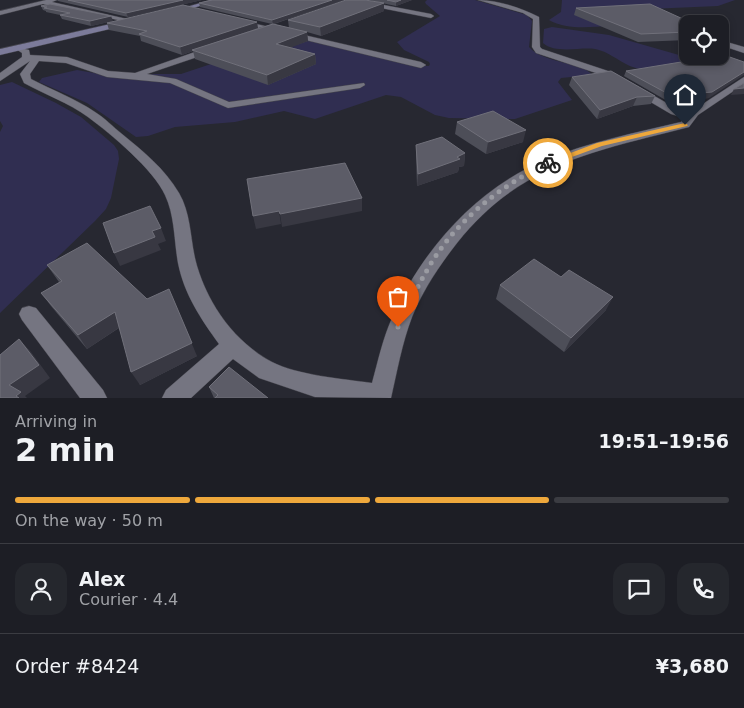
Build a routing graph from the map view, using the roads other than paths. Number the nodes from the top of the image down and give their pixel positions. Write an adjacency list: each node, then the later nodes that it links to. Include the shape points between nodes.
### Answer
1 (55, 0): 5 (street)
2 (218, 0): 6 (street)
3 (481, 0): 27 (street, via 538,18 536,47 539,51 611,75 675,112)
4 (353, 1): 10 (street)
5 (45, 3): 8 (street); 12 (street)
6 (186, 8): 7 (street); 9 (street)
7 (202, 12)
8 (0, 13)
9 (162, 14)
10 (431, 16)
11 (228, 18): 14 (street)
12 (136, 20): 18 (street)
13 (290, 22): 14 (street)
14 (272, 28): 15 (street); 22 (street)
15 (254, 35)
16 (729, 45): 19 (street)
17 (217, 47): 23 (street)
18 (16, 48): 20 (street); 21 (street)
19 (744, 50)
20 (0, 52)
21 (31, 58): 23 (street, via 67,60 94,71); 24 (street); 29 (street, via 26,81 91,114 162,178 173,196 180,219 193,284 204,307)
22 (421, 65)
23 (133, 76): 26 (street, via 173,81 228,105)
24 (0, 78)
25 (744, 80): 27 (street)
26 (360, 85)
27 (691, 117): 30 (street, via 685,125 561,157 525,174 490,197 458,228 427,270 398,327)
28 (29, 314): 31 (street)
29 (232, 346): 30 (street, via 267,371 315,386); 32 (street)
30 (380, 397)
31 (95, 398)
32 (174, 398)

